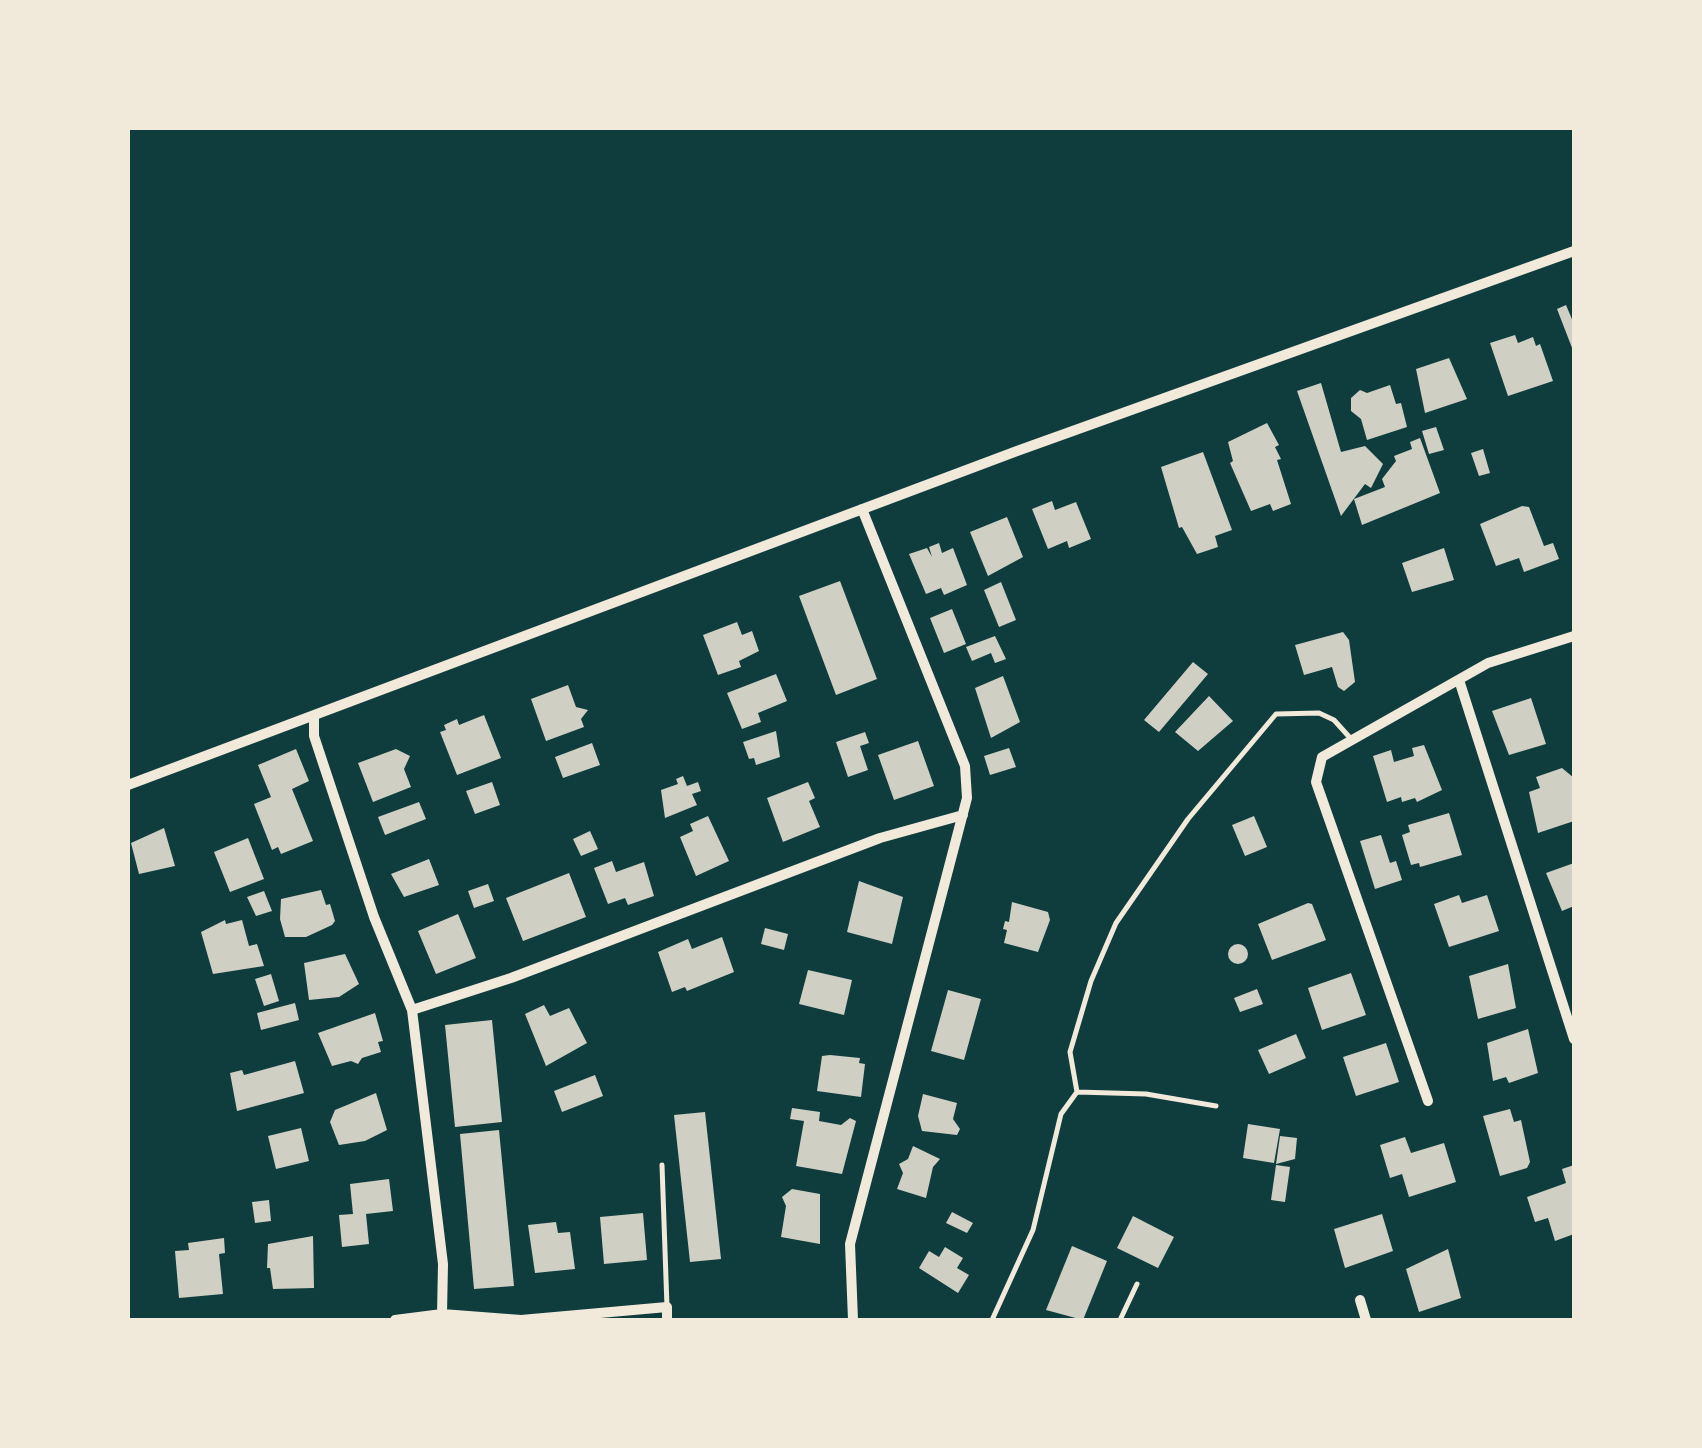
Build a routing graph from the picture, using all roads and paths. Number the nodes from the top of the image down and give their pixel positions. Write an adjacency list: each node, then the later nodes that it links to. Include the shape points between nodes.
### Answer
1 (1574, 251): 2 (street)
2 (862, 509): 5 (street); 8 (street, via 965,766)
3 (1574, 636): 4 (street, via 1488,663)
4 (1459, 680): 6 (street); 10 (street)
5 (314, 718): 7 (street); 9 (street, via 314,736 374,917)
6 (1352, 740): 11 (lane, via 1319,713 1276,714 1188,819 1116,923 1091,981 1070,1052); 12 (street, via 1322,757 1316,782)
7 (128, 785)
8 (963, 815): 9 (street, via 880,838); 21 (street, via 850,1244)
9 (412, 1010): 18 (street, via 443,1264)
10 (1574, 1038)
11 (1077, 1092): 13 (lane); 22 (lane, via 1062,1114 1032,1230)
12 (1428, 1101)
13 (1216, 1106)
14 (662, 1165): 17 (lane)
15 (1137, 1284): 23 (lane)
16 (1360, 1300): 24 (street)
17 (667, 1307): 18 (street, via 521,1320); 20 (street)
18 (442, 1314): 19 (street)
19 (395, 1320)
20 (668, 1320)
21 (853, 1320)
22 (992, 1320)
23 (1120, 1320)
24 (1366, 1320)

